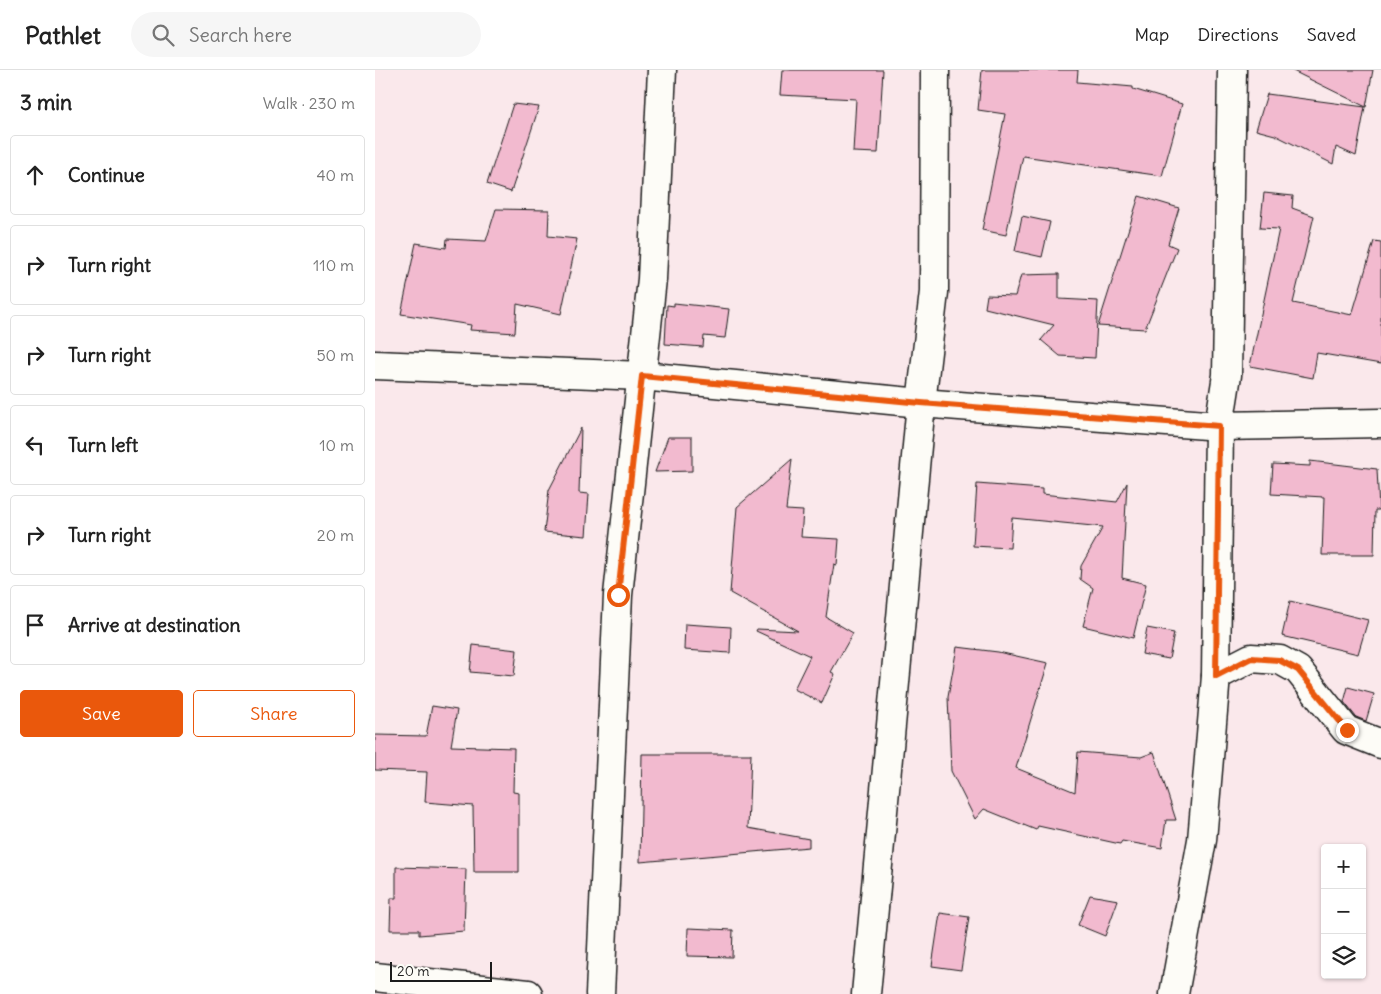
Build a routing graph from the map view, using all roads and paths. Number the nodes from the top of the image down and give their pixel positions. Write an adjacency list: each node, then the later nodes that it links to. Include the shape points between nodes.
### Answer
1 (662, 70): 5 (street, via 652,279)
2 (935, 70): 6 (street, via 934,292)
3 (1232, 70): 8 (street, via 1227,375)
4 (375, 365): 5 (street)
5 (642, 376): 6 (street); 13 (street, via 618,595)
6 (921, 403): 8 (street); 14 (street)
7 (1381, 423): 8 (street)
8 (1219, 426): 9 (street)
9 (1216, 676): 10 (street, via 1251,658 1279,660 1298,670 1347,730); 15 (street, via 1202,840)
10 (1381, 744)
11 (375, 977): 12 (street)
12 (528, 994)
13 (599, 994)
14 (866, 994)
15 (1174, 994)

